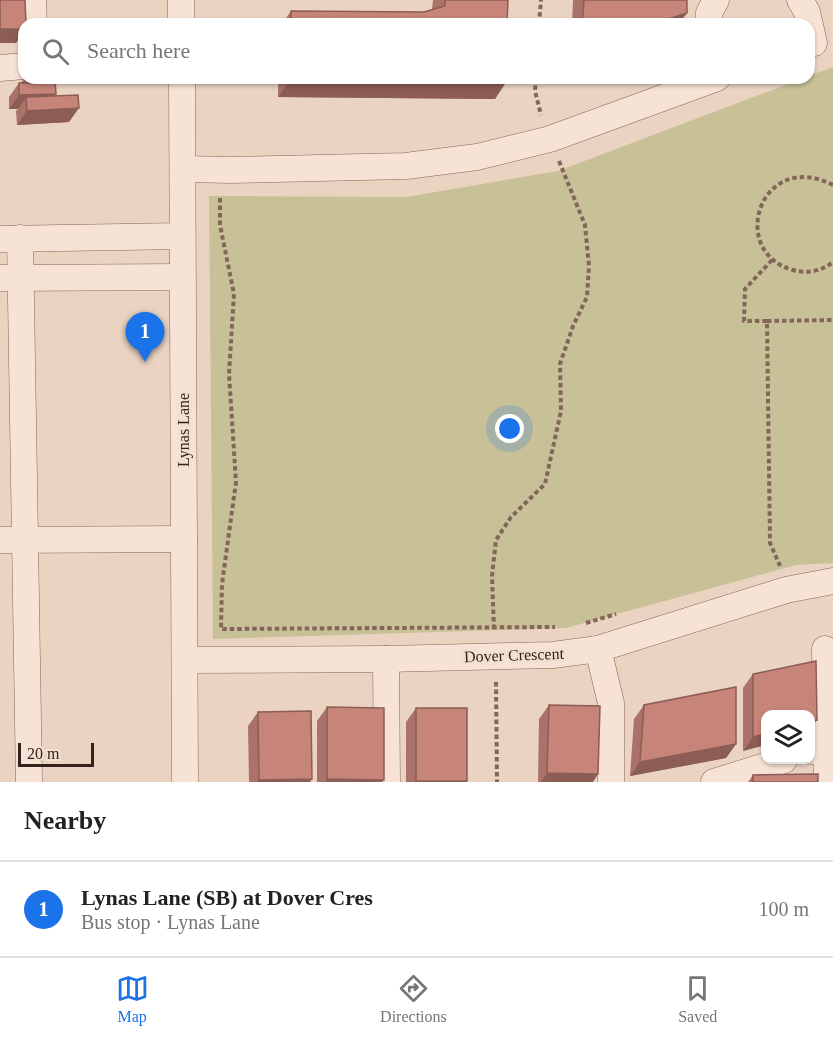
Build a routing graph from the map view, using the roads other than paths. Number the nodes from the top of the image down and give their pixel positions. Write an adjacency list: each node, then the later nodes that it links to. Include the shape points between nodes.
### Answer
1 (33, 0): 5 (street)
2 (181, 0): 6 (street)
3 (716, 0): 7 (street)
4 (800, 0): 8 (street)
5 (34, 18)
6 (181, 18)
7 (709, 18)
8 (809, 18)
9 (18, 66): 10 (street)
10 (0, 68)
11 (182, 84): 13 (street, Lynas Lane)
12 (701, 84): 13 (street, via 550,139 477,157 406,166)
13 (183, 169): 14 (street, Lynas Lane)
14 (182, 236): 15 (street); 16 (street, Lynas Lane)
15 (10, 238): 17 (street)
16 (182, 277): 17 (street); 18 (street, Lynas Lane)
17 (10, 278): 19 (street)
18 (184, 539): 19 (street); 24 (street, Lynas Lane)
19 (12, 540): 27 (street)
20 (833, 581): 21 (street, Dover Crescent, via 783,578)
21 (598, 649): 23 (street, Dover Crescent, via 553,655); 30 (street, via 611,703)
22 (825, 649): 25 (street)
23 (386, 659): 24 (street, Dover Crescent); 29 (street)
24 (185, 660): 28 (street, Lynas Lane)
25 (818, 748): 32 (street)
26 (769, 764): 31 (street)
27 (29, 782)
28 (185, 782)
29 (387, 782)
30 (612, 782)
31 (714, 782)
32 (827, 782)

